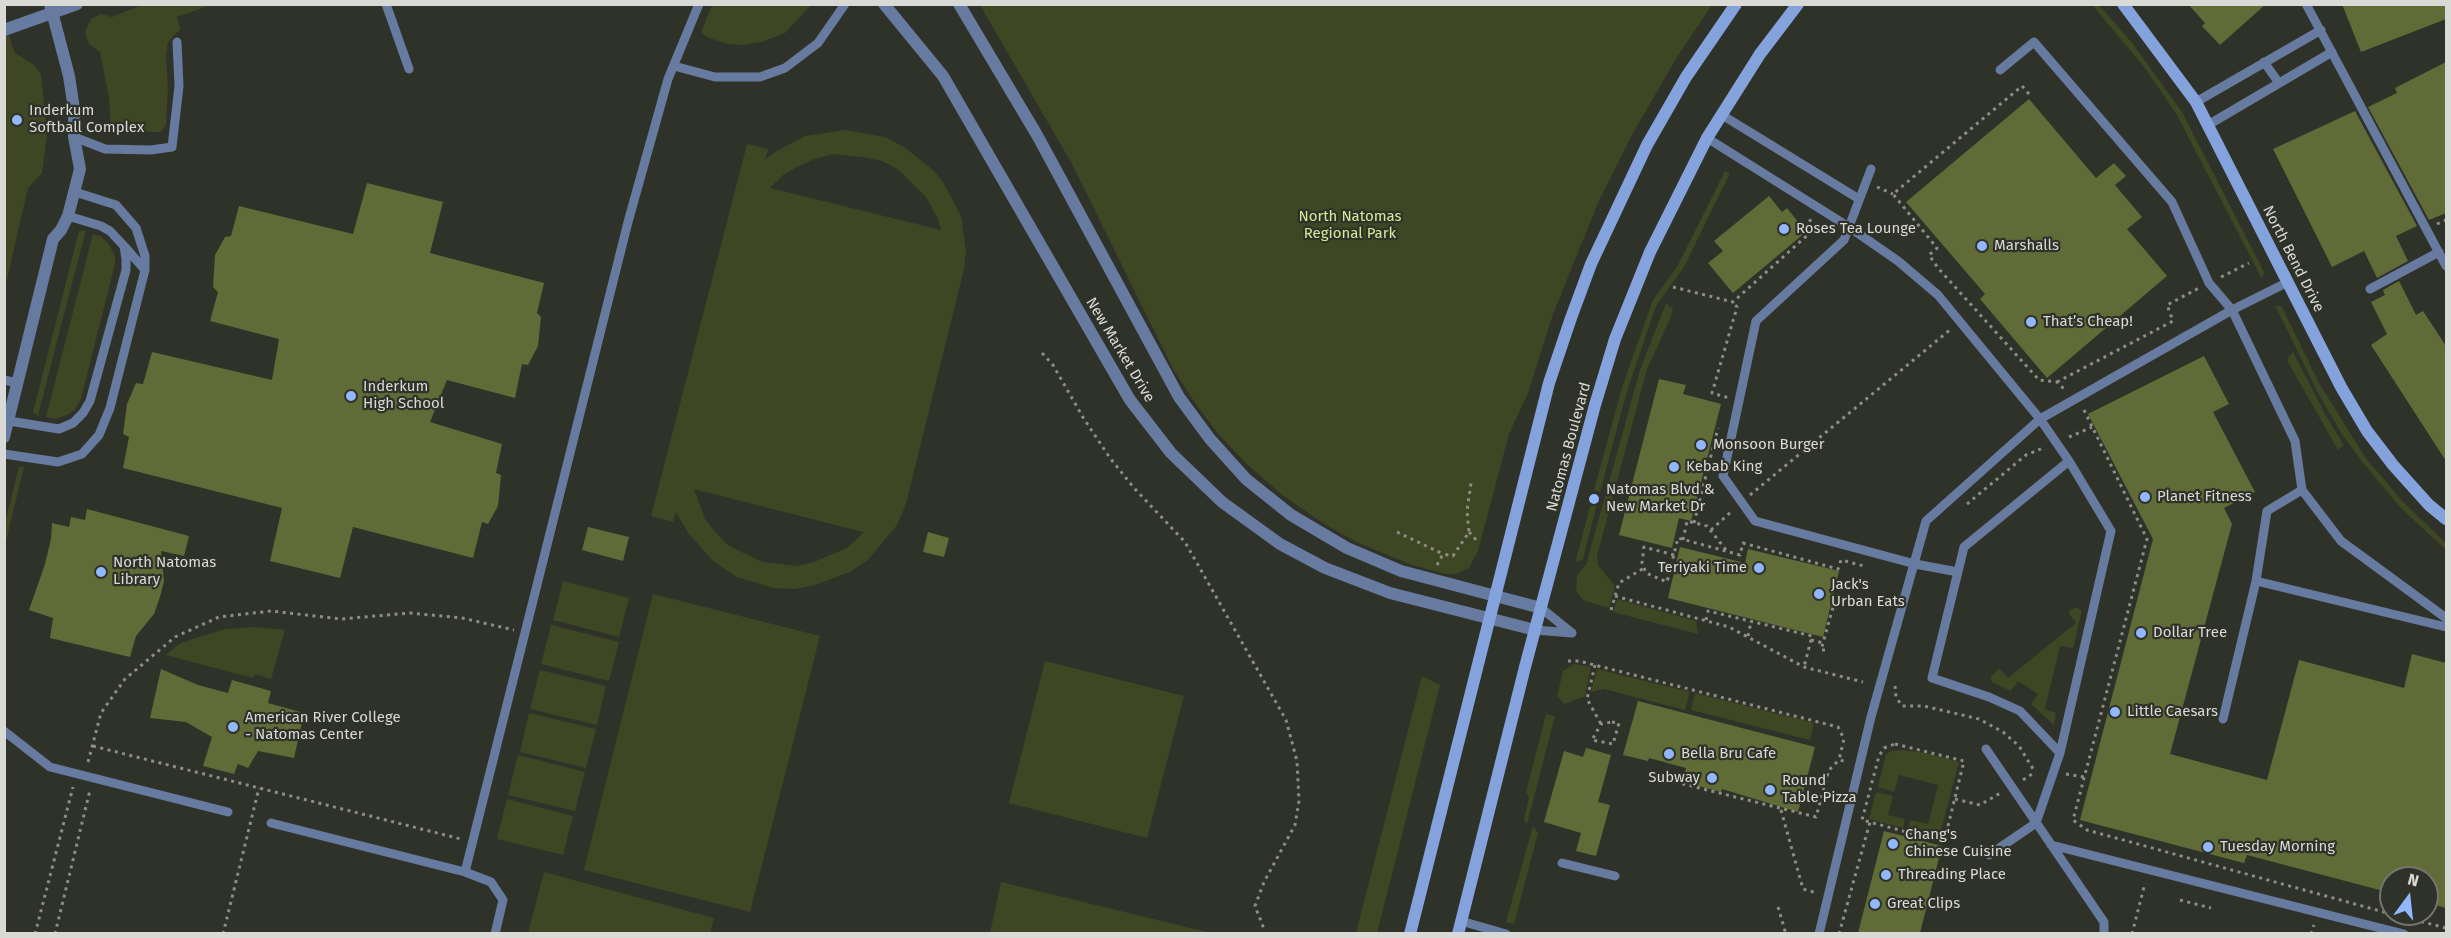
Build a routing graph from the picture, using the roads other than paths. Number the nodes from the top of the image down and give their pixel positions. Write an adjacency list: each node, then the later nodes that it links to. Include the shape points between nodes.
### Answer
1 (77, 4): 11 (street)
2 (386, 4): 18 (lane)
3 (699, 4): 17 (lane)
4 (845, 4): 17 (lane, via 818,43 785,68 760,77 715,77)
5 (884, 4): 56 (street, New Market Drive, via 943,76 1130,400 1172,453 1222,501 1280,544 1325,568 1390,593)
6 (959, 4): 53 (street, New Market Drive, via 1037,135 1179,397 1246,479 1291,515 1347,548 1401,571)
7 (1736, 4): 53 (main road, via 1668,107 1591,264 1549,383)
8 (1798, 4): 22 (main road, Natomas Boulevard, via 1760,54)
9 (2123, 4): 21 (main road, North Bend Drive)
10 (2306, 4): 13 (lane)
11 (51, 9): 12 (street); 24 (street, via 69,76)
12 (4, 30)
13 (2321, 30): 15 (lane); 16 (lane)
14 (177, 42): 24 (lane, via 179,86 172,147 105,149)
15 (2332, 52): 20 (lane); 33 (lane)
16 (2264, 62): 20 (lane); 21 (lane)
17 (674, 66): 69 (lane, via 628,222)
18 (409, 69)
19 (2000, 70): 40 (lane, via 2034,42 2172,202 2210,283)
20 (2279, 83): 23 (lane)
21 (2196, 102): 23 (main road, North Bend Drive)
22 (1722, 115): 25 (main road, Natomas Boulevard); 28 (lane)
23 (2208, 124): 38 (main road, North Bend Drive)
24 (74, 137): 27 (street, via 80,169)
25 (1707, 138): 30 (lane); 54 (main road, Natomas Boulevard, via 1650,252 1615,339)
26 (1871, 169): 28 (lane)
27 (75, 192): 29 (street); 32 (lane, via 116,205 136,228)
28 (1859, 199): 30 (lane)
29 (68, 216): 31 (lane, via 101,226); 42 (street, via 53,239)
30 (1849, 226): 43 (lane, via 1938,295); 50 (lane, via 1844,240 1756,321 1723,476 1755,521)
31 (124, 246): 34 (lane); 36 (lane)
32 (143, 246): 34 (lane); 37 (lane)
33 (2439, 252): 35 (lane); 39 (lane)
34 (135, 258): 36 (lane); 37 (lane)
35 (2446, 266)
36 (126, 270): 44 (lane, via 90,401 83,413 60,429)
37 (145, 270): 46 (lane, via 110,408 99,435 82,454 58,462)
38 (2288, 282): 40 (lane); 49 (main road, North Bend Drive, via 2367,431 2393,465)
39 (2370, 289)
40 (2232, 310): 43 (lane); 48 (lane, via 2295,441)
41 (4, 380): 42 (lane)
42 (18, 383): 44 (street)
43 (2040, 419): 47 (lane); 50 (lane, via 1926,521)
44 (9, 421): 45 (street)
45 (4, 437)
46 (4, 454)
47 (2069, 461): 51 (lane, via 1964,547); 62 (lane, via 2111,531)
48 (2302, 490): 52 (lane, via 2267,511); 55 (lane, via 2341,541)
49 (2446, 519)
50 (1915, 564): 51 (lane); 75 (lane, via 1877,696)
51 (1958, 572): 62 (lane, via 1932,678 1989,696 2020,711)
52 (2256, 581): 57 (lane); 59 (lane)
53 (1495, 595): 54 (street, New Market Drive); 56 (main road)
54 (1540, 608): 58 (main road, Natomas Boulevard); 58 (lane, via 1572,633)
55 (2446, 618)
56 (1488, 619): 58 (street, New Market Drive); 73 (main road)
57 (2446, 627)
58 (1534, 630): 71 (main road, Natomas Boulevard)
59 (2223, 719)
60 (4, 731): 63 (lane, via 50,767)
61 (1986, 749): 65 (lane)
62 (2060, 753): 65 (lane)
63 (228, 812)
64 (271, 823): 69 (lane)
65 (2036, 823): 66 (lane); 67 (lane)
66 (2051, 845): 76 (lane, via 2104,922); 77 (lane)
67 (1989, 855)
68 (1562, 862): 70 (lane)
69 (465, 872): 72 (lane, via 491,882 503,900)
70 (1615, 876)
71 (1459, 927): 74 (lane)
72 (495, 933)
73 (1410, 933)
74 (1506, 933)
75 (1819, 933)
76 (2104, 933)
77 (2404, 933)

